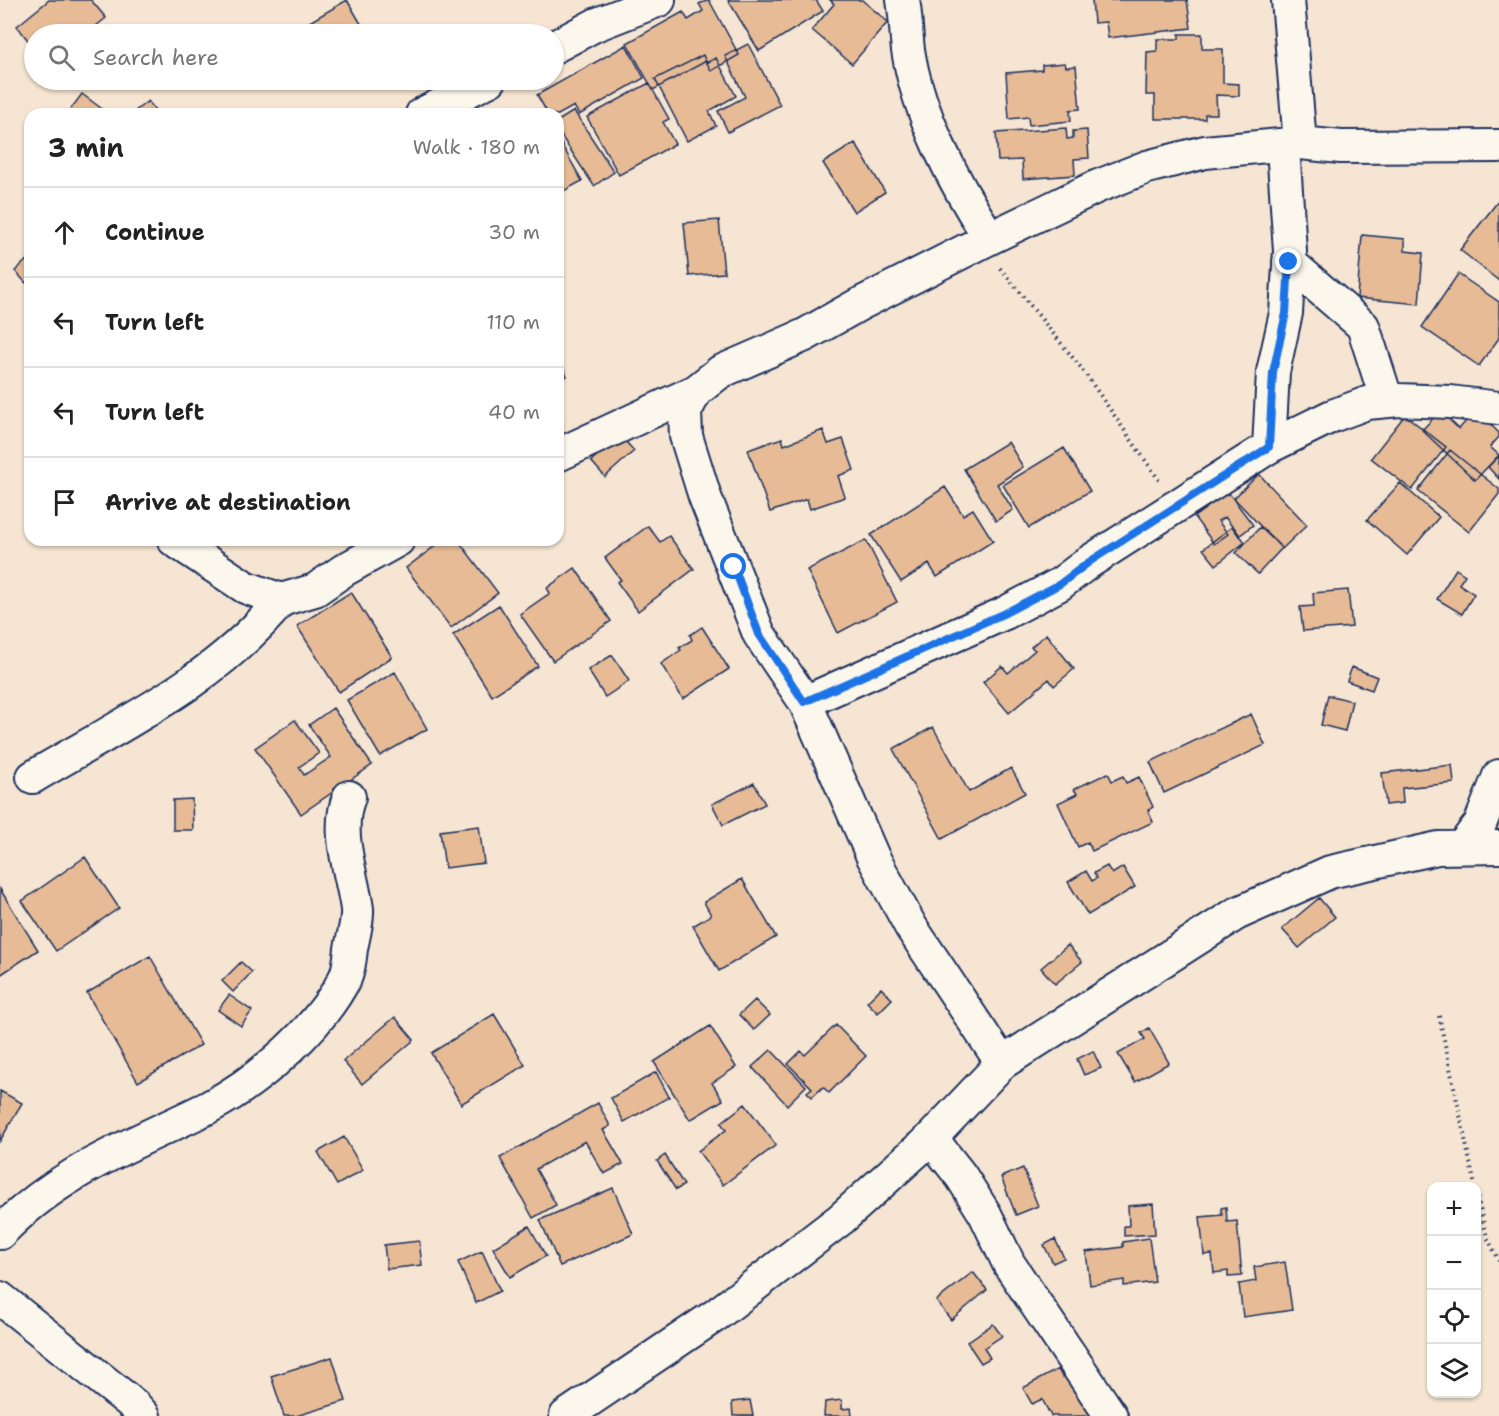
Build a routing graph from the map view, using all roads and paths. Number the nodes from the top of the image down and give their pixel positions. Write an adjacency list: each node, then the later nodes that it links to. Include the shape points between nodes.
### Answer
1 (659, 0): 4 (street)
2 (903, 0): 9 (street, via 908,52 927,116)
3 (1288, 0): 7 (street)
4 (564, 42)
5 (470, 90): 6 (street)
6 (434, 108)
7 (1291, 145): 8 (street); 9 (street, via 1205,152 1147,167); 10 (street)
8 (1499, 146)
9 (986, 240): 11 (street, via 805,335 720,372); 16 (path, via 1009,280 1082,369)
10 (1289, 262): 12 (street, via 1363,326); 14 (street, via 1286,313 1273,372)
11 (696, 391): 15 (street); 20 (street, via 686,411 686,436 705,496 759,634)
12 (1387, 401): 13 (street); 14 (street, via 1367,403 1332,416)
13 (1499, 408)
14 (1269, 447): 16 (street)
15 (564, 452)
16 (1175, 506): 20 (street, via 1060,584 1005,613)
17 (183, 546): 19 (street, via 245,587)
18 (387, 546): 19 (street, via 315,590)
19 (281, 600): 22 (street, via 262,623 183,688)
20 (804, 702): 27 (street, via 868,847 910,927)
21 (1499, 776): 24 (street, via 1480,824)
22 (33, 777)
23 (349, 797): 31 (street, via 343,812 348,870 357,911 347,974 326,1007 268,1067 211,1106 134,1141 52,1186)
24 (1462, 847): 25 (street); 27 (street, via 1438,848 1330,872 1236,914)
25 (1499, 847)
26 (1439, 1016): 29 (path)
27 (1002, 1063): 28 (street)
28 (931, 1138): 35 (street, via 841,1219 725,1308); 36 (street, via 961,1176 1015,1273)
29 (1474, 1182)
30 (1481, 1212): 32 (path)
31 (0, 1233)
32 (1499, 1261)
33 (0, 1298): 34 (street)
34 (144, 1416)
35 (566, 1416)
36 (1111, 1416)

